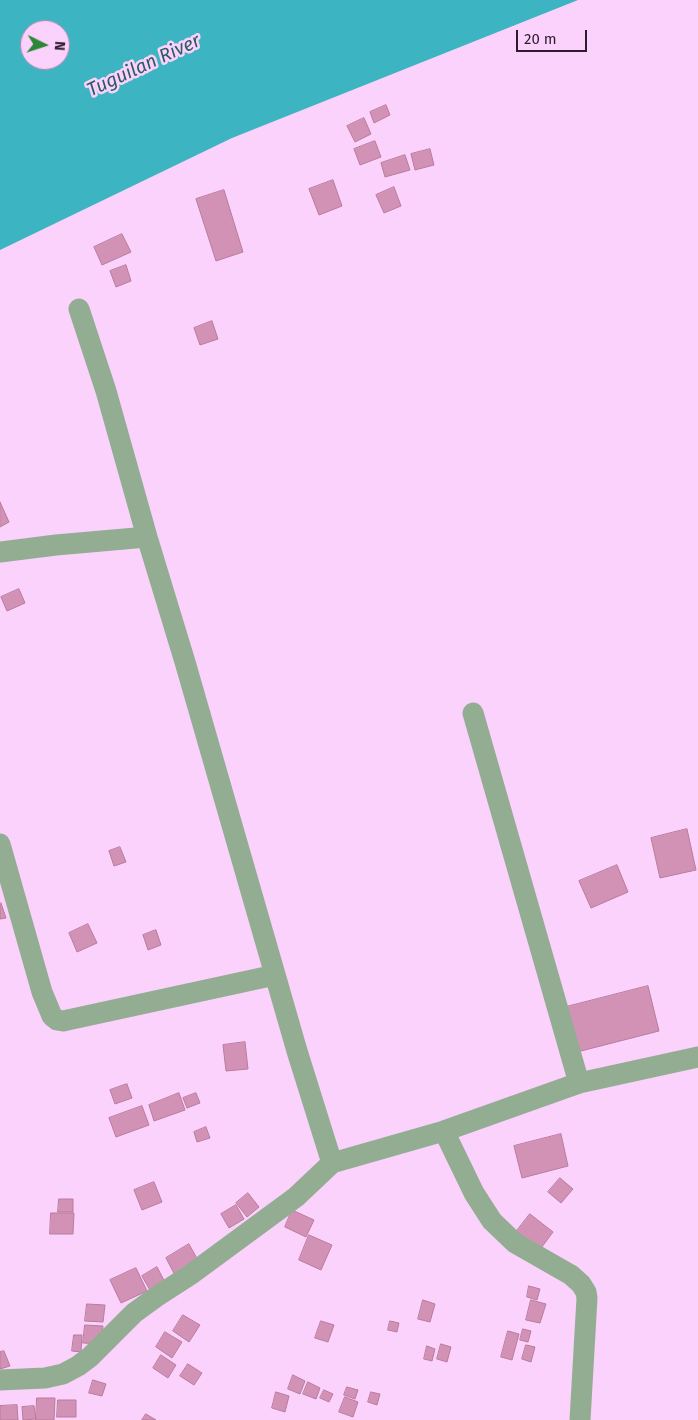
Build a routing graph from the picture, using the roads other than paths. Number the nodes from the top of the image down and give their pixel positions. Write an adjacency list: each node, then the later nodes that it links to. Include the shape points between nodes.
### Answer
1 (79, 309): 2 (street, via 106,391)
2 (147, 538): 3 (street); 6 (street)
3 (0, 552)
4 (473, 713): 8 (street)
5 (0, 844): 6 (street, via 42,992 52,1016 57,1020)
6 (275, 975): 10 (street)
7 (698, 1057): 8 (street)
8 (579, 1083): 9 (street)
9 (444, 1131): 10 (street); 12 (street, via 474,1193 492,1221 515,1243 571,1275 586,1292)
10 (332, 1163): 11 (street, via 296,1197 134,1313 78,1366 45,1378)
11 (0, 1380)
12 (580, 1420)

